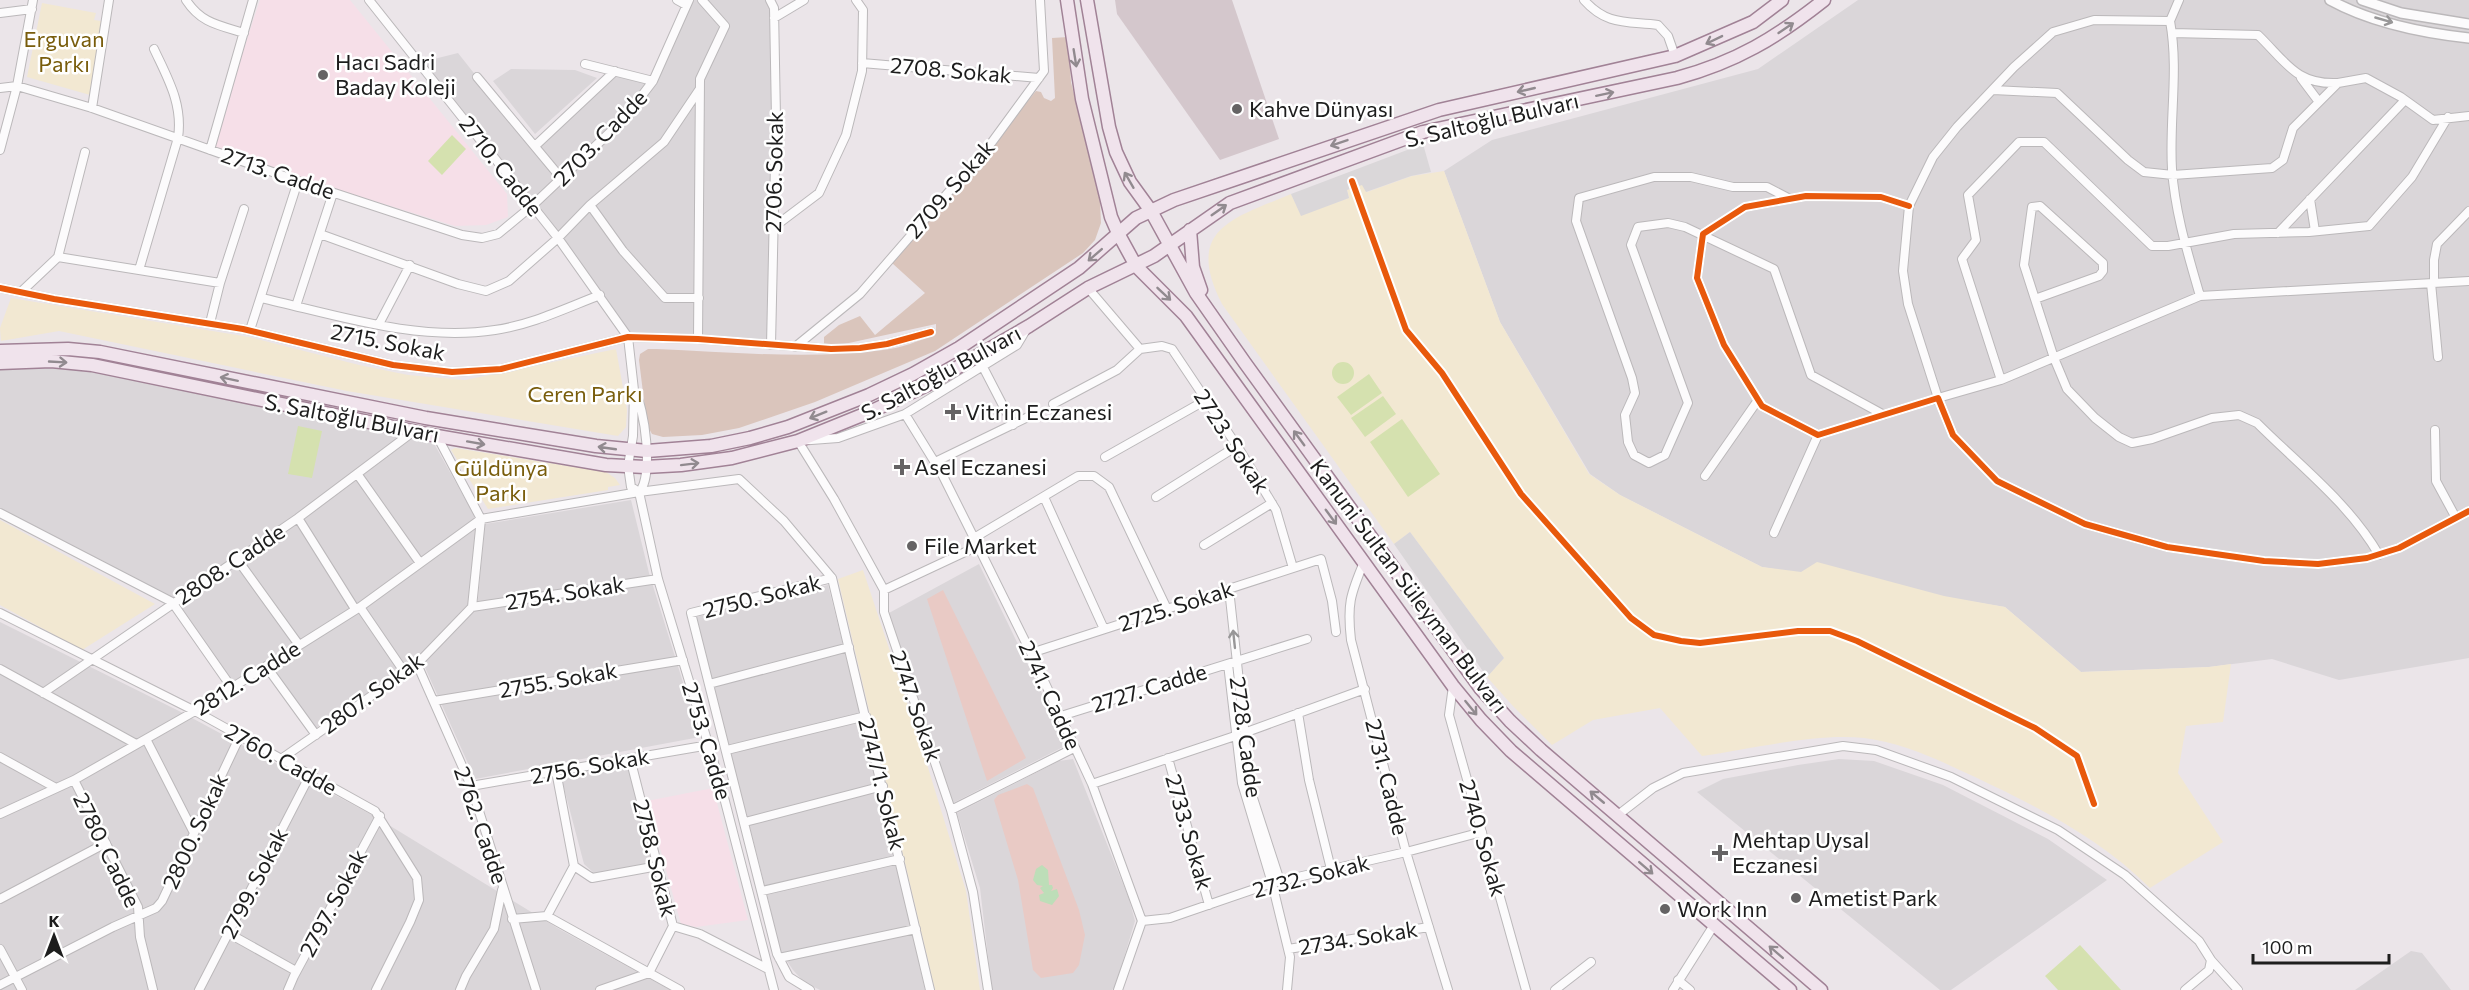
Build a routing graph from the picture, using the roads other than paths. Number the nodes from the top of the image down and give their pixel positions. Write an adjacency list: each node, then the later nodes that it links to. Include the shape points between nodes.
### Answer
1 (33, 0): 21 (street)
2 (109, 0): 45 (street)
3 (186, 0): 26 (street, via 204,20)
4 (253, 0): 26 (street)
5 (369, 0): 60 (street, 2710. Cadde)
6 (677, 0): 20 (street)
7 (702, 0): 41 (street, via 725,26 700,79)
8 (770, 0): 23 (street, 2706. Sokak)
9 (804, 0): 23 (street)
10 (856, 0): 31 (street, via 863,10)
11 (1040, 0): 36 (street, 2709. Sokak, via 1044,71)
12 (1067, 0): 69 (main road, Kanuni Sultan Süleyman Bulvarı, one-way to 69, via 1082,99)
13 (1088, 0): 64 (main road, Kanuni Sultan Süleyman Bulvarı, one-way to 13, via 1130,182 1116,152)
14 (1584, 0): 30 (street, via 1602,17 1625,24 1658,25 1668,36)
15 (1782, 0): 30 (main road, S. Saltoğlu Bulvarı, one-way to 30, via 1753,22)
16 (1824, 0): 67 (main road, S. Saltoğlu Bulvarı, one-way to 16, via 1230,203 1423,132 1714,68 1755,49)
17 (2179, 0): 24 (street)
18 (2330, 0): 28 (street, one-way to 28, via 2348,10)
19 (2362, 0): 25 (street, via 2401,13)
20 (688, 2): 37 (street, 2703. Cadde)
21 (32, 9): 22 (street); 39 (street)
22 (0, 13)
23 (774, 18): 66 (street, 2706. Sokak)
24 (2170, 21): 27 (street); 42 (street, via 2094,20 2067,26 2042,40)
25 (2469, 24)
26 (244, 33): 52 (street)
27 (2172, 33): 35 (street, via 2258,35); 54 (street)
28 (2469, 38)
29 (154, 49): 49 (street, via 177,100)
30 (1675, 56): 64 (main road, S. Saltoğlu Bulvarı, one-way to 64, via 1439,110)
31 (862, 63): 36 (street, 2708. Sokak); 66 (street, via 846,135 819,193)
32 (585, 64): 33 (street)
33 (615, 71): 37 (street); 50 (street)
34 (477, 77): 50 (street)
35 (2300, 77): 38 (street, via 2319,84); 44 (street)
36 (1039, 78): 101 (street, 2709. Sokak, via 992,142 861,294)
37 (653, 81): 55 (street, 2703. Cadde, via 624,119)
38 (2338, 83): 43 (street, via 2366,78); 44 (street)
39 (17, 86): 40 (street); 45 (street, 2713. Cadde); 48 (street)
40 (0, 88)
41 (700, 89): 61 (street, via 664,142); 89 (street)
42 (1993, 90): 54 (street, via 2057,93 2144,172); 62 (street, via 1933,157)
43 (2405, 100): 47 (street, via 2433,120); 59 (street)
44 (2319, 102): 54 (street, via 2293,128 2283,160 2272,168)
45 (92, 108): 49 (street, 2713. Cadde)
46 (2469, 116): 47 (street)
47 (2448, 117): 68 (street, via 2412,177 2370,226)
48 (3, 130): 51 (street)
49 (178, 138): 52 (street, 2713. Cadde); 79 (street)
50 (535, 146): 55 (street)
51 (0, 150)
52 (210, 150): 56 (street, 2713. Cadde)
53 (85, 152): 76 (street)
54 (2173, 175): 74 (street)
55 (561, 178): 60 (street, 2703. Cadde)
56 (298, 181): 57 (street, 2713. Cadde); 88 (street)
57 (333, 193): 60 (street, 2713. Cadde, via 482,238 498,234); 71 (street)
58 (1790, 199): 62 (street, via 1881,197); 72 (street, via 1745,207); 72 (street, via 1767,187 1733,187 1690,177 1654,177 1579,198 1575,220 1634,385 1635,393 1625,415 1628,442 1634,455 1649,463 1665,455 1688,403 1631,245 1638,227 1668,223)
59 (2310, 199): 68 (street); 70 (street)
60 (532, 205): 73 (street, 2710. Cadde)
61 (590, 205): 73 (street); 89 (street, via 623,251 665,298)
62 (1909, 206): 110 (street, via 1904,271 1908,304)
63 (244, 209): 81 (street)
64 (1151, 211): 69 (main road, S. Saltoğlu Bulvarı); 75 (main road, Kanuni Sultan Süleyman Bulvarı)
65 (2468, 214): 82 (street, via 2437,244)
66 (774, 227): 100 (street, 2706. Sokak)
67 (1190, 230): 75 (main road, S. Saltoğlu Bulvarı); 92 (main road, via 1194,272)
68 (2315, 231): 70 (street)
69 (1118, 233): 78 (main road, Kanuni Sultan Süleyman Bulvarı); 125 (main road, S. Saltoğlu Bulvarı, one-way to 125, via 1079,268 959,348 891,385 807,420 750,438 711,446)
70 (2278, 233): 74 (street, via 2234,234)
71 (320, 234): 77 (street); 91 (street)
72 (1703, 234): 112 (street, via 1697,278 1724,345); 115 (street, via 1774,268 1811,375)
73 (558, 238): 77 (street, via 509,281 486,291); 86 (street, 2710. Cadde)
74 (2185, 243): 87 (street); 108 (street, via 2152,246 2043,142 2019,142 1968,195 1976,240 1962,259)
75 (1170, 246): 78 (main road, S. Saltoğlu Bulvarı); 92 (main road, Kanuni Sultan Süleyman Bulvarı)
76 (58, 257): 79 (street); 85 (street)
77 (410, 265): 94 (street)
78 (1136, 266): 83 (main road, S. Saltoğlu Bulvarı); 146 (main road, Kanuni Sultan Süleyman Bulvarı, one-way to 146, via 1186,316)
79 (139, 270): 81 (street)
80 (2469, 281): 82 (street)
81 (220, 283): 93 (street)
82 (2433, 283): 87 (street); 104 (street)
83 (1088, 288): 95 (main road, S. Saltoğlu Bulvarı); 102 (street)
84 (0, 290): 85 (street, 2715. Sokak)
85 (21, 292): 93 (street, 2715. Sokak)
86 (600, 295): 94 (street, via 539,319 496,330 430,333); 98 (street, 2710. Cadde)
87 (2200, 296): 105 (street)
88 (261, 298): 91 (street); 96 (street)
89 (699, 298): 99 (street)
90 (2035, 299): 90 (street, via 2024,265 2032,207 2040,206 2103,263 2103,271); 105 (street)
91 (296, 306): 94 (street)
92 (1207, 308): 203 (main road, Kanuni Sultan Süleyman Bulvarı, one-way to 92, via 1526,736 1481,689)
93 (210, 323): 96 (street, 2715. Sokak)
94 (379, 324)
95 (1029, 326): 107 (street, via 1017,345); 122 (main road, S. Saltoğlu Bulvarı, via 908,394)
96 (250, 330): 98 (street, 2715. Sokak, via 393,365 452,372 501,369)
97 (931, 332): 101 (street, 2715. Sokak, via 860,348)
98 (628, 337): 99 (street, 2715. Sokak); 109 (street)
99 (698, 339): 100 (street, 2715. Sokak)
100 (771, 345): 101 (street, 2715. Sokak)
101 (795, 347)
102 (1140, 350): 111 (street, 2723. Sokak, via 1162,346 1172,349); 113 (street, via 1117,369)
103 (0, 351): 124 (main road, S. Saltoğlu Bulvarı, one-way to 103, via 426,418 100,352)
104 (2438, 357)
105 (2054, 358): 108 (street); 144 (street, via 2067,389 2095,418 2132,443 2212,418 2239,415 2257,423 2350,513)
106 (0, 363): 119 (main road, S. Saltoğlu Bulvarı, one-way to 119, via 51,361 92,365)
107 (982, 367): 114 (street); 117 (street)
108 (2001, 380): 110 (street)
109 (634, 390): 124 (street); 125 (street)
110 (1938, 398): 115 (street); 144 (street, via 1953,435 1997,481 2085,524 2167,547 2264,561 2318,564)
111 (1206, 400): 123 (street, 2723. Sokak); 126 (street)
112 (1758, 400): 120 (street, via 1762,406); 131 (street)
113 (1053, 404)
114 (905, 414): 122 (street, via 838,438); 127 (street, 2741. Cadde)
115 (1884, 415): 120 (street)
116 (1028, 417): 117 (street)
117 (1013, 424): 127 (street)
118 (2435, 430): 139 (street, via 2436,481)
119 (414, 431): 121 (main road, S. Saltoğlu Bulvarı); 130 (street, 2808. Cadde)
120 (1818, 435): 141 (street)
121 (437, 436): 128 (main road, S. Saltoğlu Bulvarı, one-way to 128); 140 (street)
122 (798, 441): 129 (main road, S. Saltoğlu Bulvarı, one-way to 122, via 732,459); 152 (street, 2747. Sokak)
123 (1237, 446): 134 (street); 135 (street, 2723. Sokak)
124 (630, 450): 125 (main road, S. Saltoğlu Bulvarı); 128 (street)
125 (647, 451): 129 (street)
126 (1105, 457)
127 (934, 462): 142 (street, 2741. Cadde)
128 (628, 466): 129 (main road, S. Saltoğlu Bulvarı); 132 (street, 2753. Cadde, via 630,483)
129 (645, 467): 132 (street, via 645,485)
130 (358, 475): 138 (street, 2808. Cadde); 147 (street)
131 (1705, 476)
132 (639, 492): 140 (street); 149 (street, via 739,479 784,521); 150 (street, 2753. Cadde)
133 (1044, 497): 142 (street); 156 (street, via 1078,476 1094,476 1109,487); 158 (street)
134 (1155, 497)
135 (1272, 503): 143 (street); 148 (street, 2723. Sokak)
136 (2469, 511): 139 (street)
137 (0, 513): 153 (street)
138 (298, 518): 145 (street, 2808. Cadde); 155 (street)
139 (2456, 518): 144 (street)
140 (481, 519): 147 (street, 2812. Cadde); 154 (street)
141 (1774, 533)
142 (976, 542): 152 (street); 163 (street, 2741. Cadde)
143 (1204, 545)
144 (2379, 555)
145 (237, 559): 153 (street, 2808. Cadde); 161 (street)
146 (1364, 562): 172 (main road, Kanuni Sultan Süleyman Bulvarı); 174 (street, 2731. Cadde, via 1348,611 1351,640)
147 (420, 563): 155 (street, 2812. Cadde)
148 (1293, 568): 151 (street, 2725. Sokak); 159 (street, 2725. Sokak, via 1321,560)
149 (832, 578): 162 (street, 2747/1. Sokak); 171 (street, 2750. Sokak, via 691,613)
150 (658, 579): 154 (street, 2754. Sokak); 165 (street, 2753. Cadde)
151 (1229, 589): 156 (street, 2725. Sokak); 166 (street, 2728. Cadde, one-way to 151)
152 (884, 590): 201 (street, 2747. Sokak, via 884,612)
153 (172, 602): 164 (street, 2808. Cadde); 173 (street)
154 (472, 607): 167 (street, 2807. Sokak)
155 (358, 608): 161 (street, 2812. Cadde); 170 (street)
156 (1167, 609): 158 (street, 2725. Sokak)
157 (0, 613): 164 (street, 2760. Cadde)
158 (1104, 629): 163 (street, 2725. Sokak)
159 (1336, 632)
160 (1307, 639): 166 (street, 2727. Cadde)
161 (299, 645): 168 (street, 2812. Cadde)
162 (849, 647): 171 (street); 179 (street, 2747/1. Sokak)
163 (1031, 653): 180 (street, 2741. Cadde)
164 (89, 660): 175 (street, 2808. Cadde); 177 (street, 2760. Cadde)
165 (683, 660): 176 (street, 2755. Sokak); 187 (street, 2753. Cadde)
166 (1232, 662): 180 (street, 2727. Cadde); 181 (street, 2728. Cadde); 184 (street, 2728. Cadde)
167 (417, 664): 170 (street, 2807. Sokak); 176 (street, 2762. Cadde)
168 (266, 666): 173 (street, 2812. Cadde); 182 (street)
169 (0, 669): 175 (street)
170 (405, 673): 182 (street, 2807. Sokak)
171 (709, 684): 189 (street)
172 (1453, 686): 207 (street, 2740. Sokak, via 1449,715); 223 (main road, Kanuni Sultan Süleyman Bulvarı, one-way to 223, via 1511,751)
173 (232, 688): 177 (street, 2812. Cadde)
174 (1365, 689): 178 (street); 209 (street, 2731. Cadde)
175 (43, 693): 186 (street)
176 (434, 701): 198 (street, 2762. Cadde)
177 (195, 711): 183 (street, 2760. Cadde); 185 (street, 2812. Cadde)
178 (1298, 713): 181 (street); 213 (street, via 1309,780)
179 (866, 716): 189 (street); 199 (street, 2747/1. Sokak)
180 (1060, 716): 188 (street, 2741. Cadde)
181 (1244, 733): 214 (street, 2728. Cadde, via 1251,792)
182 (315, 735): 193 (street, 2807. Sokak)
183 (240, 736): 193 (street, 2760. Cadde); 206 (street, 2800. Sokak)
184 (1235, 736): 192 (street); 214 (street, 2728. Cadde, via 1246,800)
185 (146, 739): 186 (street, 2812. Cadde); 206 (street)
186 (136, 744): 196 (street, 2812. Cadde)
187 (709, 746): 191 (street, 2756. Sokak); 233 (street, 2753. Cadde)
188 (1074, 748): 197 (street, 2741. Cadde); 201 (street)
189 (726, 750): 205 (street)
190 (0, 757): 200 (street)
191 (630, 758): 194 (street, 2756. Sokak); 212 (street, 2758. Sokak)
192 (1168, 758): 197 (street); 218 (street, 2733. Sokak)
193 (281, 759): 195 (street, 2760. Cadde)
194 (556, 771): 198 (street, 2756. Sokak); 211 (street)
195 (310, 775): 204 (street, 2760. Cadde); 227 (street, 2799. Sokak)
196 (74, 780): 200 (street, 2812. Cadde); 208 (street, 2780. Cadde)
197 (1092, 784): 222 (street, 2741. Cadde)
198 (471, 786): 215 (street, 2762. Cadde)
199 (883, 786): 205 (street); 210 (street, 2747/1. Sokak)
200 (56, 788): 202 (street, 2812. Cadde)
201 (951, 810): 251 (street, 2747. Sokak, via 973,892)
202 (0, 814)
203 (1618, 815): 231 (street, via 1683,773 1843,746 1876,750 1951,777 2058,830 2125,876 2199,941); 260 (main road, Kanuni Sultan Süleyman Bulvarı, one-way to 203)
204 (380, 816): 234 (street, 2797. Sokak); 243 (street, 2760. Cadde, via 417,878 419,900)
205 (745, 822): 216 (street)
206 (193, 831): 219 (street, 2800. Sokak, via 162,901)
207 (1482, 832): 209 (street, 2732. Sokak); 255 (street, 2740. Sokak)
208 (106, 843): 217 (street); 219 (street, 2780. Cadde)
209 (1406, 852): 213 (street, 2732. Sokak); 225 (street, 2731. Cadde)
210 (900, 859): 216 (street); 226 (street, 2747/1. Sokak)
211 (574, 866): 212 (street, via 592,878); 220 (street)
212 (658, 866): 224 (street, 2758. Sokak)
213 (1331, 869): 214 (street, 2732. Sokak)
214 (1276, 882): 218 (street, 2732. Sokak); 229 (street, 2728. Cadde)
215 (502, 889): 221 (street, 2762. Cadde); 244 (street, via 494,928)
216 (762, 891): 230 (street)
217 (0, 899)
218 (1209, 905): 222 (street, 2732. Sokak, via 1170,918)
219 (139, 916): 236 (street, 2800. Sokak); 240 (street, 2780. Cadde)
220 (547, 916): 221 (street); 235 (street)
221 (512, 919): 245 (street, 2762. Cadde)
222 (1142, 921): 252 (street)
223 (1714, 925): 237 (street); 259 (main road, Kanuni Sultan Süleyman Bulvarı)
224 (673, 926): 233 (street, via 700,934); 235 (street, 2758. Sokak)
225 (1429, 927): 229 (street, 2734. Sokak); 254 (street, 2731. Cadde)
226 (916, 928): 230 (street); 250 (street, 2747/1. Sokak)
227 (228, 933): 234 (street); 241 (street, 2799. Sokak)
228 (0, 949): 236 (street)
229 (1288, 949): 253 (street, 2728. Cadde)
230 (779, 958): 249 (street, via 789,977)
231 (2211, 960): 261 (street, via 2209,970); 262 (street)
232 (1591, 962): 256 (street)
233 (768, 969): 248 (street, 2753. Cadde)
234 (296, 971): 242 (street, 2797. Sokak)
235 (650, 973): 246 (street); 247 (street)
236 (15, 977): 238 (street, 2800. Sokak); 239 (street)
237 (1678, 980): 257 (street); 258 (street)
238 (0, 986)
239 (22, 990)
240 (153, 990)
241 (199, 990)
242 (288, 990)
243 (376, 990)
244 (460, 990)
245 (536, 990)
246 (600, 990)
247 (680, 990)
248 (774, 990)
249 (810, 990)
250 (930, 990)
251 (988, 990)
252 (1118, 990)
253 (1287, 990)
254 (1448, 990)
255 (1526, 990)
256 (1555, 990)
257 (1673, 990)
258 (1690, 990)
259 (1790, 990)
260 (1821, 990)
261 (2185, 990)
262 (2238, 990)

